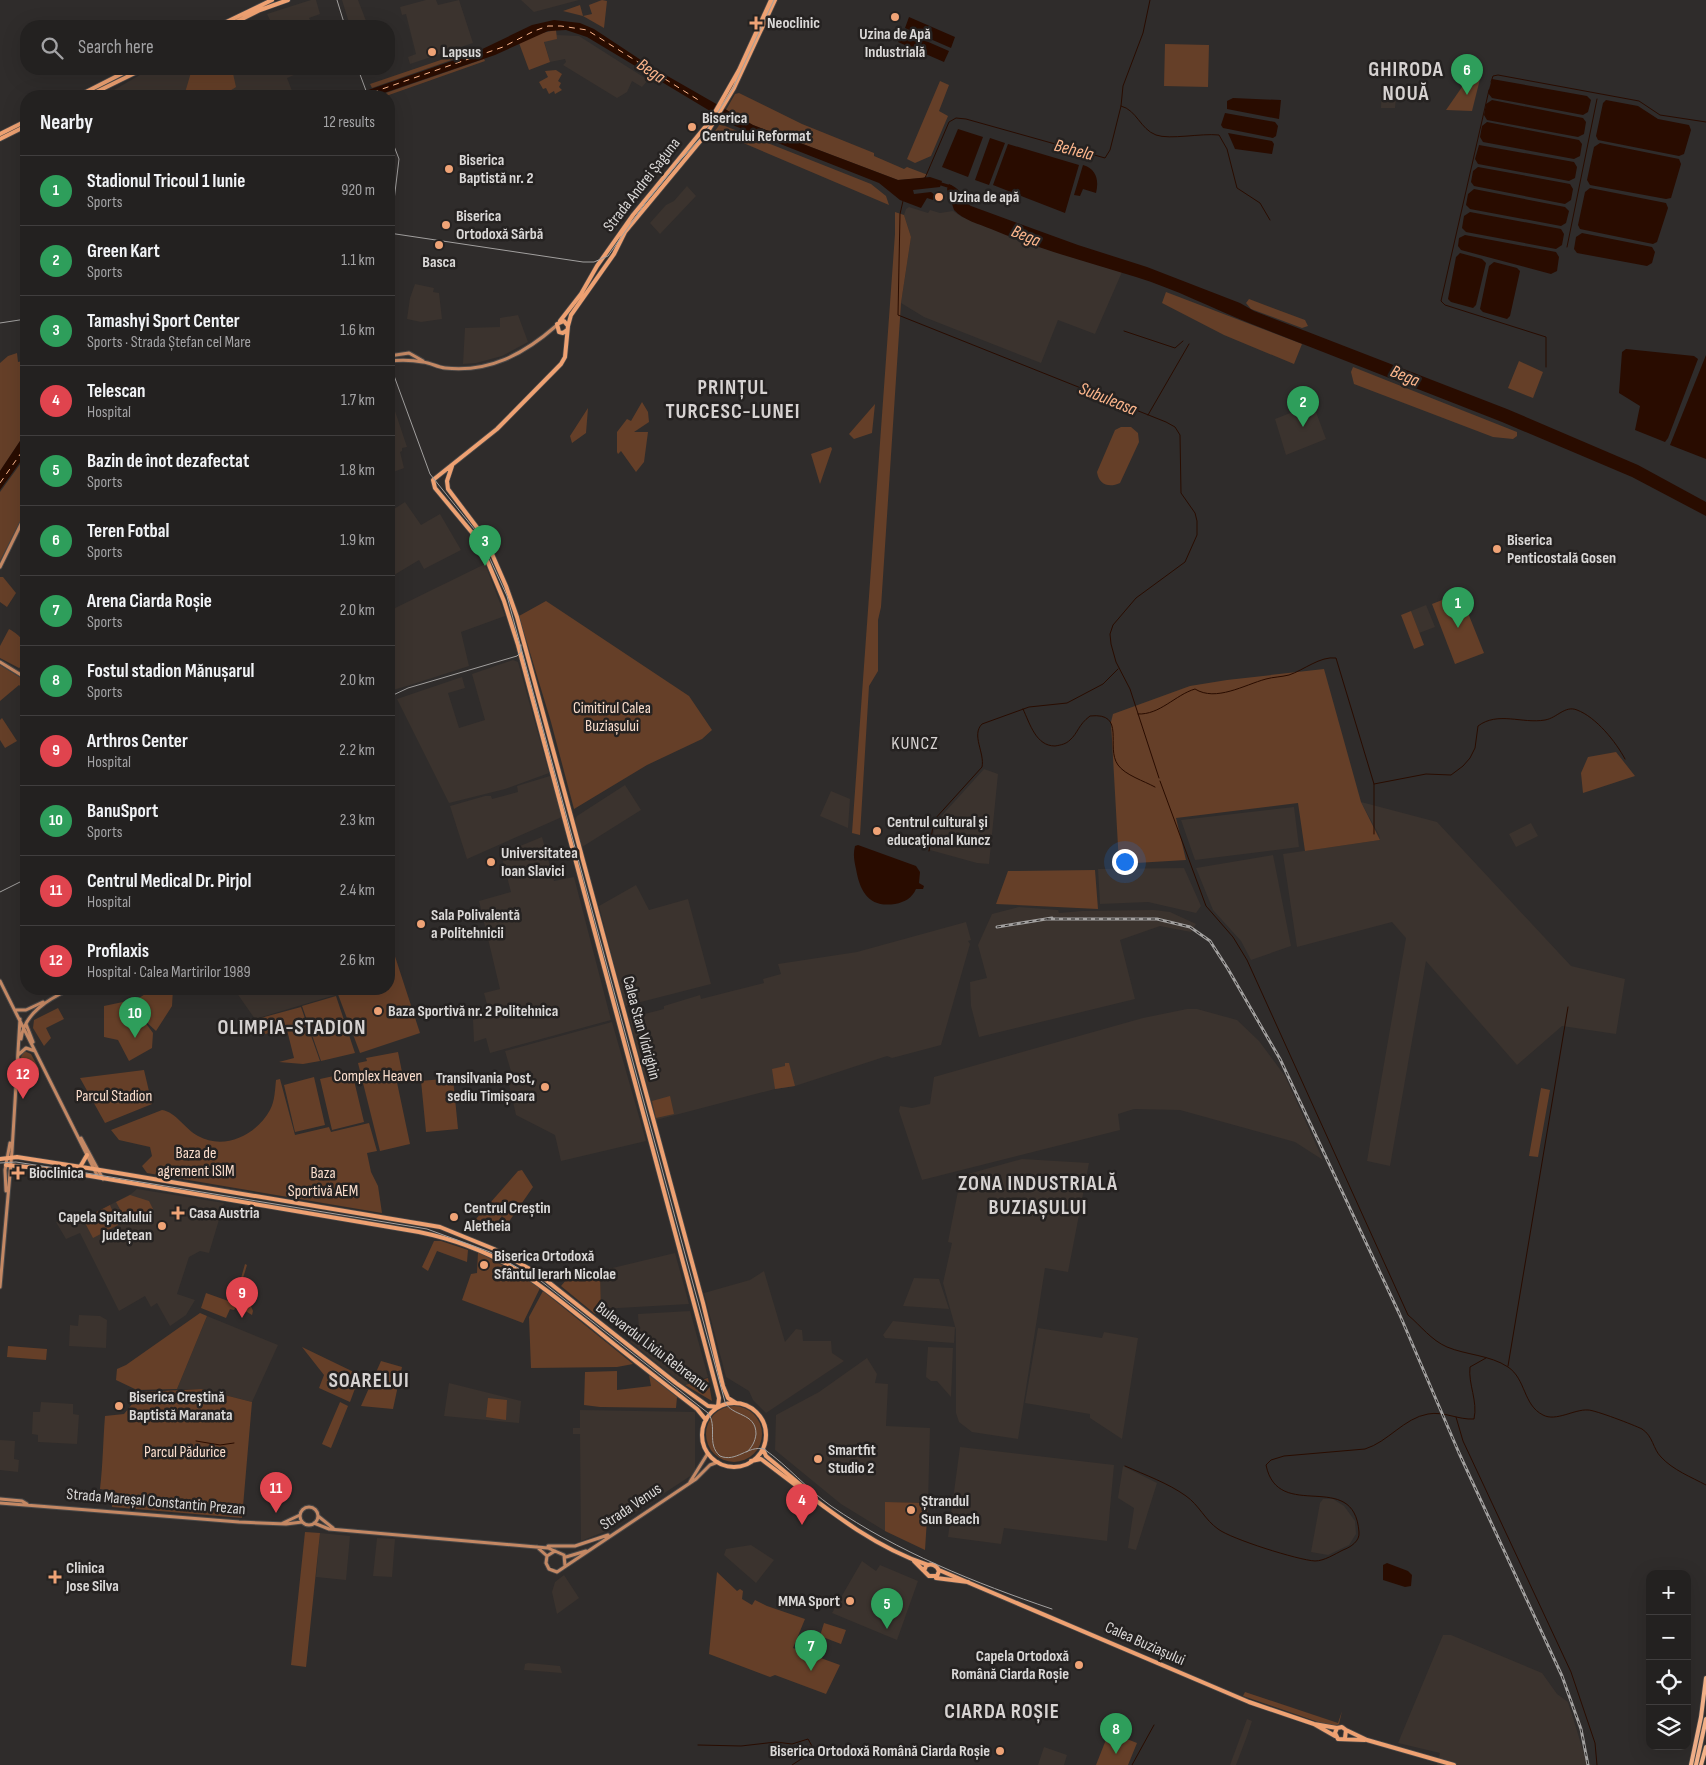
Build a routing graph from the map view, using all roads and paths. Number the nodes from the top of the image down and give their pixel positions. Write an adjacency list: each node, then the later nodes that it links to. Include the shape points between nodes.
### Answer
1 (272, 0): 5 (main road)
2 (288, 0): 6 (main road)
3 (771, 0): 11 (main road)
4 (776, 0): 11 (main road)
5 (230, 20)
6 (240, 20)
7 (119, 75): 9 (main road)
8 (131, 75): 10 (main road)
9 (90, 90)
10 (100, 90)
11 (723, 103): 12 (main road)
12 (711, 122): 17 (main road, Strada Andrei Șaguna, via 636,211); 19 (main road, Strada Andrei Șaguna, via 701,141 625,232 606,266 571,315)
13 (20, 124): 15 (main road)
14 (20, 129): 16 (main road)
15 (0, 134)
16 (0, 139)
17 (560, 321): 18 (main road, Strada Andrei Șaguna); 19 (main road, via 565,322)
18 (556, 326): 20 (main road); 21 (main road)
19 (568, 328): 21 (main road); 22 (main road)
20 (549, 332): 21 (main road); 25 (main road, via 519,354 491,365 452,369)
21 (560, 332): 22 (main road)
22 (566, 340): 26 (main road, via 561,364 497,429)
23 (395, 355): 25 (main road, via 409,353)
24 (395, 361): 25 (main road)
25 (423, 362)
26 (452, 466): 50 (main road, Calea Stan Vidrighin, via 447,485 451,496 488,545 509,593 723,1386 728,1398); 51 (main road, Calea Stan Vidrighin, via 433,480 435,488 473,533 506,608 704,1341)
27 (20, 526): 28 (main road)
28 (0, 567)
29 (0, 662): 30 (main road)
30 (20, 674)
31 (0, 981): 34 (main road)
32 (58, 995): 33 (main road)
33 (48, 1000): 34 (main road, via 26,1010); 36 (main road)
34 (15, 1010): 35 (main road)
35 (20, 1019): 37 (main road); 39 (main road)
36 (26, 1023): 37 (main road); 38 (main road)
37 (24, 1028): 38 (main road); 39 (main road)
38 (36, 1052): 39 (main road, via 26,1048); 40 (main road)
39 (18, 1055): 42 (main road)
40 (78, 1135): 41 (main road); 47 (main road)
41 (86, 1155): 45 (main road); 46 (main road)
42 (9, 1157): 43 (main road, Bulevardul Liviu Rebreanu); 44 (main road); 45 (main road, Bulevardul Liviu Rebreanu)
43 (0, 1159)
44 (8, 1165): 48 (main road, Bulevardul Liviu Rebreanu); 49 (main road)
45 (80, 1167): 46 (main road, Bulevardul Liviu Rebreanu)
46 (94, 1169): 47 (main road, Bulevardul Liviu Rebreanu); 48 (main road)
47 (99, 1170): 48 (main road); 51 (main road, Bulevardul Liviu Rebreanu, via 421,1223 469,1238 538,1274 676,1383 705,1404)
48 (101, 1179): 52 (main road, Bulevardul Liviu Rebreanu, via 419,1232 481,1250 522,1272 559,1299)
49 (0, 1287)
50 (736, 1403): 51 (main road); 53 (main road, via 751,1407 762,1418 766,1435)
51 (718, 1407): 52 (main road)
52 (706, 1420): 54 (main road, via 702,1438)
53 (763, 1448): 55 (main road); 58 (main road, via 766,1456)
54 (708, 1453): 56 (main road); 57 (main road, Strada Venus)
55 (751, 1461): 56 (main road, via 736,1466); 58 (main road, via 761,1459)
56 (718, 1462): 57 (main road, Strada Venus)
57 (689, 1482): 68 (main road, Strada Venus)
58 (805, 1492): 74 (main road, via 857,1529)
59 (0, 1499): 61 (main road, Strada Mareșal Constantin Prezan)
60 (0, 1503): 61 (main road, Strada Mareșal Constantin Prezan)
61 (27, 1504): 65 (main road, Strada Mareșal Constantin Prezan)
62 (300, 1515): 63 (main road, via 304,1508 310,1507); 64 (main road); 65 (main road, Strada Mareșal Constantin Prezan)
63 (318, 1516): 66 (main road); 67 (main road)
64 (302, 1522): 65 (main road, Strada Mareșal Constantin Prezan); 66 (main road)
65 (283, 1523)
66 (314, 1523): 67 (main road)
67 (332, 1528): 69 (main road)
68 (613, 1533): 69 (main road, via 575,1546); 71 (main road, Strada Venus)
69 (535, 1546): 70 (main road); 72 (main road)
70 (556, 1551): 72 (main road); 73 (main road)
71 (586, 1551): 73 (main road, Strada Venus); 76 (main road, Strada Venus)
72 (547, 1556): 76 (main road, via 546,1563 551,1570 561,1570)
73 (566, 1557): 76 (main road)
74 (913, 1560): 75 (main road); 78 (main road)
75 (928, 1565): 77 (main road); 78 (main road)
76 (565, 1566)
77 (939, 1570): 79 (main road); 80 (main road, Calea Buziașului)
78 (924, 1571): 79 (main road)
79 (934, 1577): 80 (main road, Calea Buziașului)
80 (968, 1582): 83 (main road, Calea Buziașului, via 1249,1702)
81 (1706, 1678): 91 (highway)
82 (1706, 1719): 92 (highway)
83 (1314, 1724): 84 (main road, Calea Buziașului); 86 (main road, Calea Buziașului)
84 (1337, 1728): 85 (main road); 86 (main road)
85 (1346, 1730): 87 (main road); 88 (main road)
86 (1335, 1736): 87 (main road)
87 (1345, 1738): 88 (main road)
88 (1367, 1740): 90 (main road)
89 (1706, 1747): 93 (highway)
90 (1454, 1765)
91 (1691, 1765)
92 (1696, 1765)
93 (1702, 1765)

